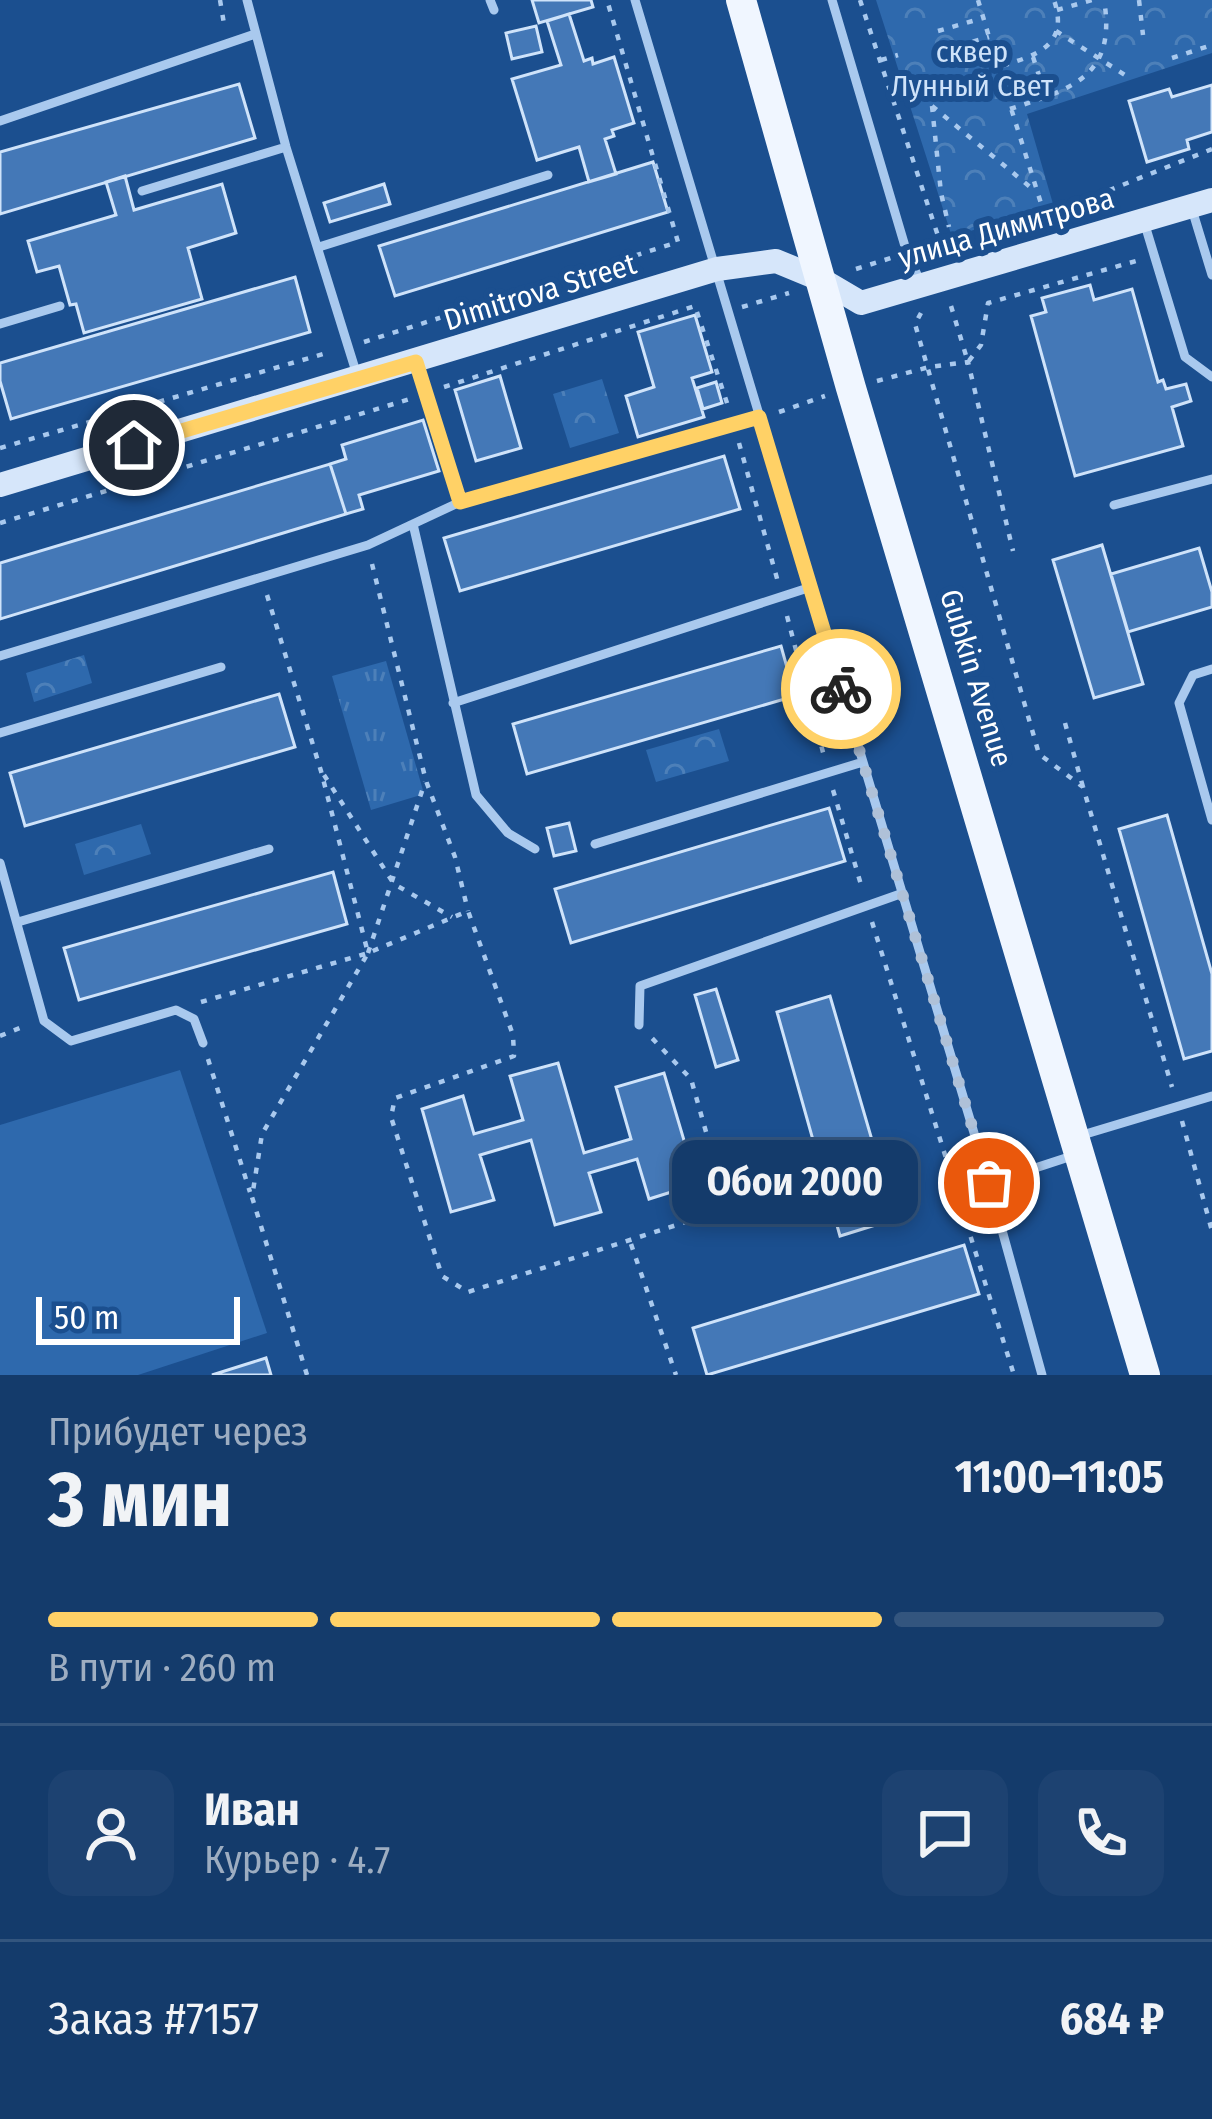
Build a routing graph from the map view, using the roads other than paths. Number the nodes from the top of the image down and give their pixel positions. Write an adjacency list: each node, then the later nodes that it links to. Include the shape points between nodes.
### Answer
1 (247, 0): 5 (lane)
2 (635, 0): 13 (lane)
3 (741, 0): 15 (main road, Gubkin Avenue)
4 (832, 0): 16 (lane, via 908,253)
5 (255, 34): 6 (lane); 7 (lane)
6 (0, 121)
7 (286, 147): 9 (lane); 12 (lane)
8 (548, 175): 12 (lane)
9 (142, 191)
10 (1202, 203): 11 (main road, улица Димитрова); 14 (lane)
11 (1144, 220): 16 (main road, улица Димитрова); 20 (lane, via 1185,357)
12 (319, 247): 21 (lane)
13 (718, 269): 15 (main road, Dimitrova Street, via 776,261); 19 (main road, Dimitrova Street); 22 (lane)
14 (1212, 275)
15 (822, 280): 16 (main road, улица Димитрова, via 861,303); 45 (main road, Gubkin Avenue)
16 (932, 280)
17 (60, 306): 18 (lane)
18 (0, 324)
19 (416, 362): 21 (main road, Dimitrova Street); 25 (lane)
20 (1212, 377)
21 (358, 379): 24 (main road, Dimitrova Street)
22 (759, 417): 25 (lane); 28 (lane)
23 (1212, 479): 26 (lane)
24 (0, 485)
25 (460, 502): 27 (lane)
26 (1114, 505)
27 (413, 524): 29 (lane, via 368,545); 32 (lane)
28 (811, 587): 32 (lane); 34 (lane)
29 (0, 656)
30 (221, 667): 33 (lane)
31 (1212, 669): 35 (lane, via 1193,675 1179,703)
32 (453, 703): 38 (lane, via 476,795 508,833)
33 (0, 733)
34 (863, 763): 36 (lane); 40 (lane)
35 (1212, 820)
36 (595, 844)
37 (269, 849): 41 (lane)
38 (536, 849)
39 (0, 863): 41 (lane)
40 (903, 893): 42 (lane, via 640,986); 46 (lane)
41 (18, 922): 43 (lane, via 44,1021 71,1041 176,1010 194,1019)
42 (639, 1025)
43 (203, 1043)
44 (1212, 1096): 45 (lane)
45 (1079, 1145): 46 (lane); 49 (main road, Gubkin Avenue)
46 (989, 1183): 47 (lane)
47 (1042, 1373): 48 (lane)
48 (1028, 1375)
49 (1145, 1375)

